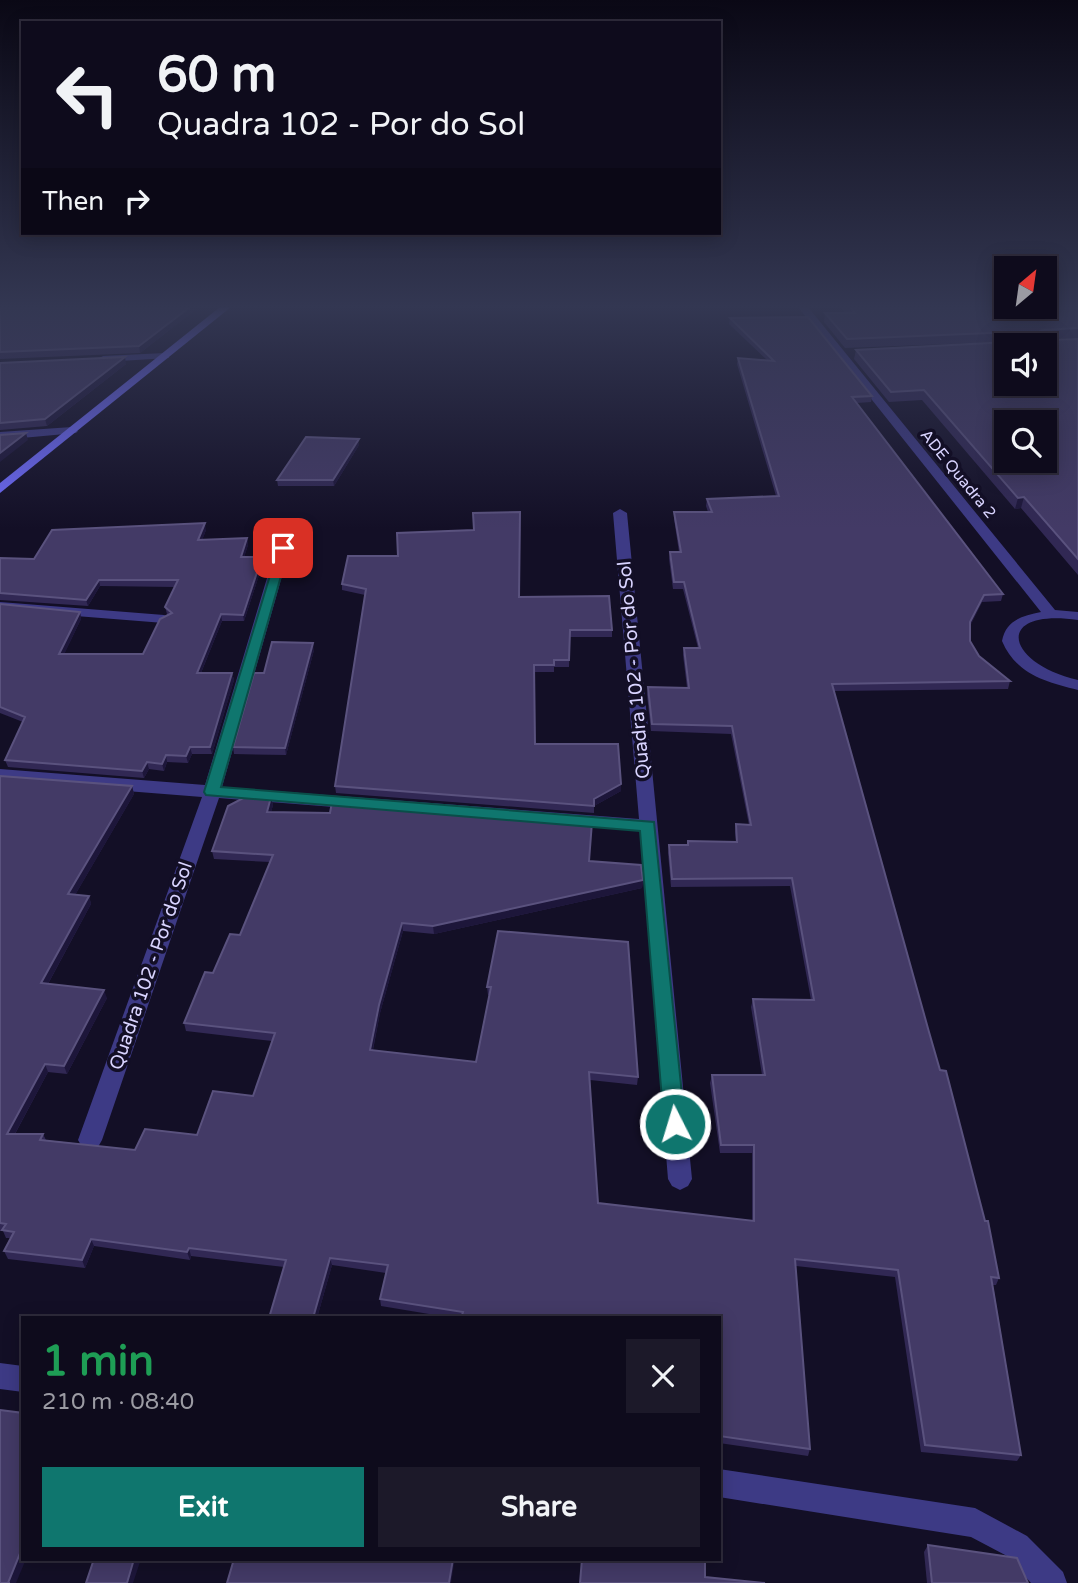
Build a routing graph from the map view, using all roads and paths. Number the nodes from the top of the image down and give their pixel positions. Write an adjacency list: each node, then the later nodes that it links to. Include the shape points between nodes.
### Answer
1 (134, 381): 3 (street)
2 (863, 381): 9 (street, ADE Quadra 2)
3 (72, 431): 4 (street); 5 (street)
4 (0, 436)
5 (3, 484)
6 (620, 513): 15 (street, Quadra 102 - Por do Sol)
7 (283, 548): 14 (street, Quadra 102 - Por do Sol)
8 (0, 606): 11 (street)
9 (1050, 614): 10 (street); 12 (street, via 1020,622 1012,631 1014,652 1040,673)
10 (1078, 616)
11 (164, 619)
12 (1078, 685)
13 (0, 775): 14 (street)
14 (212, 792): 15 (street); 16 (street, Quadra 102 - Por do Sol)
15 (648, 826): 17 (street, Quadra 102 - Por do Sol)
16 (90, 1140)
17 (680, 1179)
18 (0, 1376): 19 (street)
19 (21, 1379)
20 (721, 1483): 21 (street, via 975,1522 1017,1546)
21 (1052, 1583)

